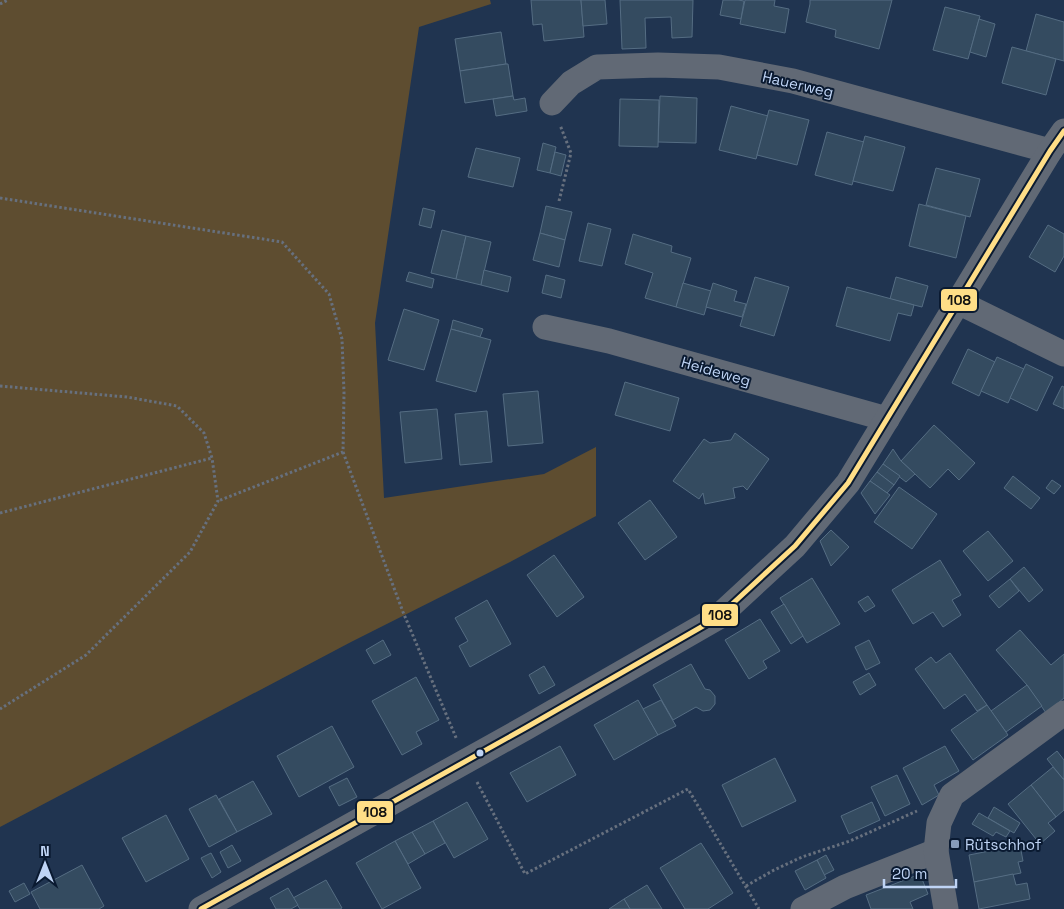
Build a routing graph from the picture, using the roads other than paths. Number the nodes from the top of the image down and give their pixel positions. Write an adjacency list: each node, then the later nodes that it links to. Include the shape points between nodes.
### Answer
1 (552, 103): 3 (street, Hauerweg, via 571,83 597,68 658,65 719,68 793,81)
2 (1064, 131): 3 (street)
3 (1050, 151): 4 (street)
4 (958, 302): 6 (street); 7 (street)
5 (545, 327): 7 (street, Heideweg, via 609,341)
6 (1064, 354)
7 (887, 419): 10 (street, via 848,483 795,546 717,618 519,731 461,750)
8 (1064, 713): 9 (street, via 952,795 939,823)
9 (936, 851): 11 (street, via 845,887); 12 (street)
10 (202, 909)
11 (803, 909)
12 (946, 909)

